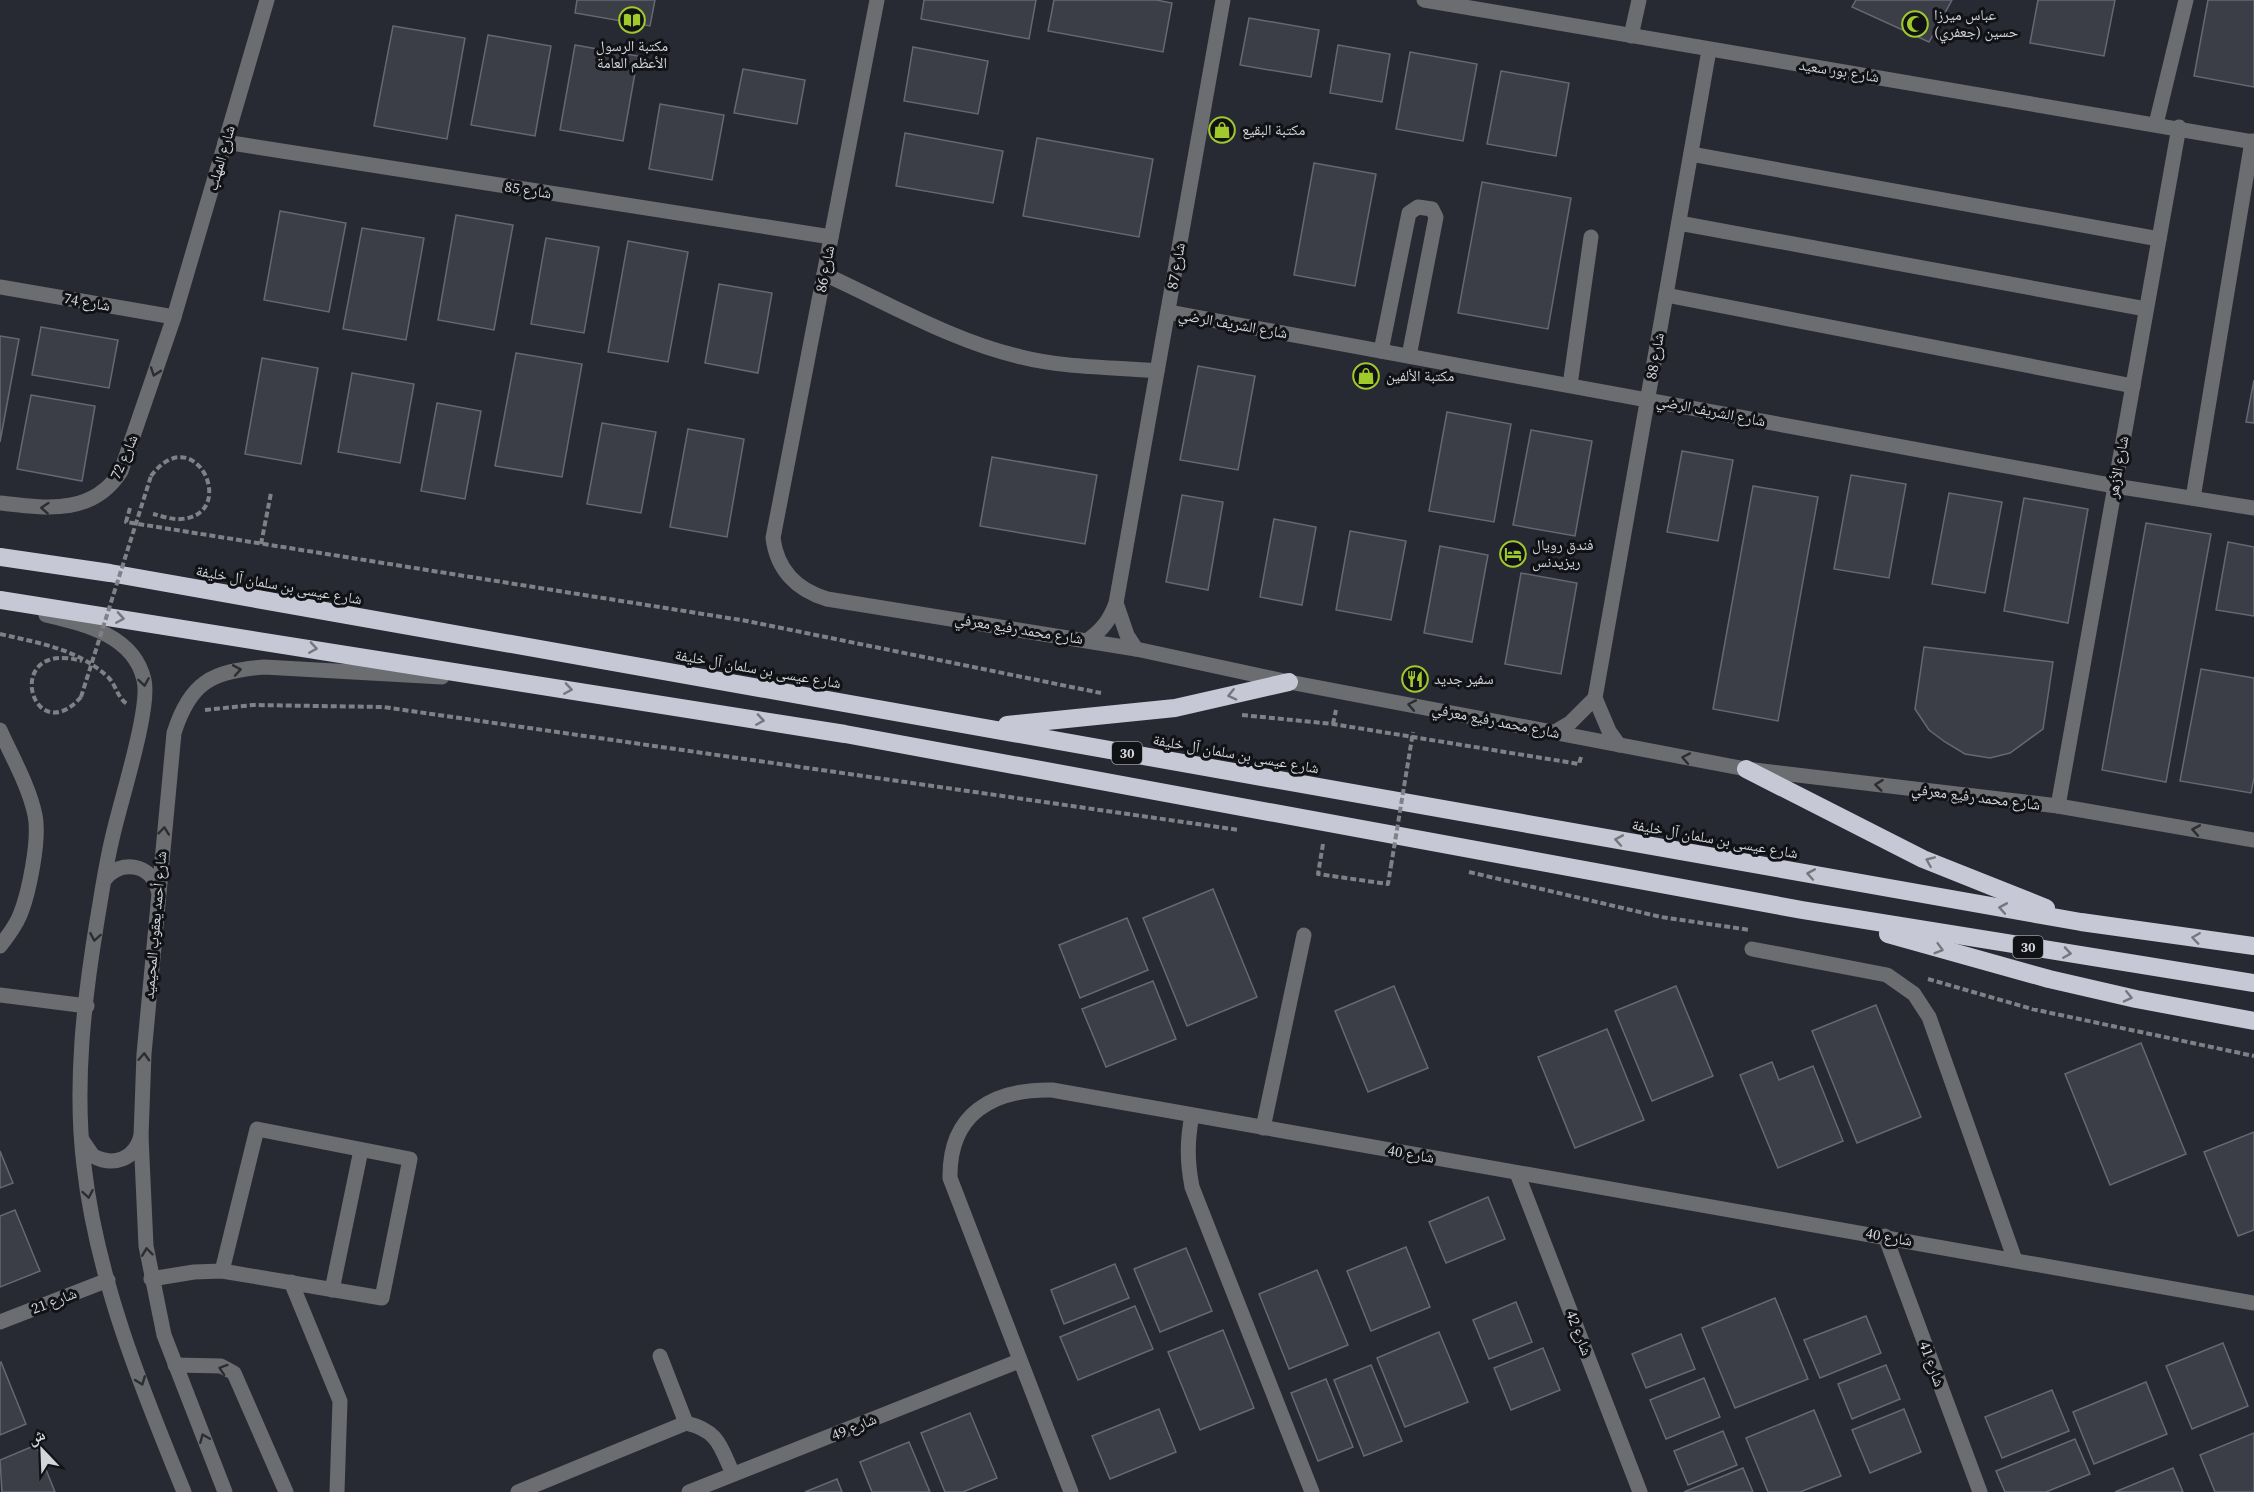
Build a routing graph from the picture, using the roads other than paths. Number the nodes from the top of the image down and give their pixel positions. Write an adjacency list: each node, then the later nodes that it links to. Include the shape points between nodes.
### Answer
1 (267, 0): 12 (street, شارع المهلب)
2 (877, 0): 15 (street, شارع 86)
3 (1223, 0): 22 (street, شارع 87)
4 (1427, 0): 7 (street, شارع بور سعيد)
5 (1639, 0): 7 (street)
6 (2186, 0): 9 (street)
7 (1631, 36): 8 (street, شارع بور سعيد)
8 (1709, 50): 9 (street, شارع بور سعيد); 13 (street, شارع 88)
9 (2156, 124): 10 (street, شارع بور سعيد)
10 (2179, 127): 11 (street, شارع بور سعيد); 17 (street, شارع الأزهر)
11 (2253, 141): 31 (street)
12 (225, 142): 15 (street, شارع 85); 23 (street, شارع المهلب)
13 (1691, 154): 14 (street, شارع 88); 17 (street)
14 (1679, 223): 20 (street, شارع 88); 21 (street)
15 (831, 237): 18 (street, شارع 86)
16 (1591, 237): 27 (street)
17 (2159, 239): 21 (street, شارع الأزهر)
18 (824, 274): 26 (street, via 1000,352 1051,363); 34 (street, شارع 86)
19 (0, 287): 23 (street, شارع 74)
20 (1666, 295): 28 (street); 29 (street, شارع 88)
21 (2146, 309): 28 (street, شارع الأزهر)
22 (1168, 312): 24 (street, شارع الشريف الرضي); 26 (street, شارع 87)
23 (174, 316): 32 (street, شارع 72, one-way to 32, via 127,456 107,489 87,502 61,508)
24 (1381, 351): 25 (street, شارع الشريف الرضي); 25 (street, via 1409,213 1418,207 1432,209 1436,217)
25 (1409, 356): 27 (street, شارع الشريف الرضي)
26 (1157, 370): 37 (street, شارع 87)
27 (1570, 385): 29 (street, شارع الشريف الرضي)
28 (2133, 386): 30 (street, شارع الأزهر)
29 (1648, 399): 30 (street, شارع الشريف الرضي); 42 (street, شارع 88)
30 (2115, 486): 31 (street, شارع الشريف الرضي); 48 (street, شارع الأزهر)
31 (2193, 498): 33 (street, شارع الشريف الرضي)
32 (0, 503)
33 (2254, 508)
34 (773, 538): 38 (street, شارع محمد رفيع معرفي, via 788,575 814,595)
35 (0, 557): 43 (highway, شارع عيسى بن سلمان آل خليفة / 30)
36 (0, 602): 40 (highway, 30, one-way to 40); 50 (street, one-way to 50, via 84,624 122,644 136,659 144,678 141,714)
37 (1116, 603): 38 (street, شارع 87, via 1106,624); 39 (street, شارع 87, via 1120,620)
38 (1088, 640): 39 (street, شارع محمد رفيع معرفي)
39 (1136, 649): 41 (street, شارع محمد رفيع معرفي)
40 (528, 682): 51 (street, شارع أحمد يعقوب المحيميد, one-way to 40, via 172,746 178,722 199,686 216,675 264,667); 52 (highway, 30, one-way to 52, via 845,734)
41 (1289, 682): 43 (highway, one-way to 43, via 1175,708); 45 (street, شارع محمد رفيع معرفي, one-way to 41)
42 (1595, 698): 45 (street); 46 (street)
43 (982, 727): 53 (highway, شارع عيسى بن سلمان آل خليفة / 30, one-way to 43)
44 (0, 730): 55 (street, via 29,799 36,830 25,902 13,930)
45 (1555, 732): 46 (street, شارع محمد رفيع معرفي)
46 (1619, 745): 47 (street, شارع محمد رفيع معرفي, one-way to 46)
47 (1746, 769): 48 (street, شارع محمد رفيع معرفي, one-way to 47); 53 (highway, one-way to 47, via 1923,858)
48 (2058, 806): 49 (street, شارع محمد رفيع معرفي, one-way to 48)
49 (2254, 840)
50 (105, 879): 51 (street, via 120,867 136,867 150,875); 60 (street, one-way to 60)
51 (158, 890): 64 (street, شارع أحمد يعقوب المحيميد, one-way to 51)
52 (1802, 910): 58 (highway, 30, one-way to 58); 61 (highway, one-way to 61, via 2049,979)
53 (2081, 922): 56 (highway, شارع عيسى بن سلمان آل خليفة / 30, one-way to 53)
54 (1304, 935): 63 (street)
55 (0, 946)
56 (2254, 946)
57 (1752, 949): 69 (street, via 1887,975 1914,994 1929,1017)
58 (2254, 983)
59 (0, 996): 60 (street)
60 (87, 1006): 65 (street)
61 (2254, 1021)
62 (1192, 1115): 63 (street, شارع 40); 78 (street, شارع 40, via 1038,1090 1009,1095 983,1106 959,1130 950,1166 954,1193); 89 (street, via 1187,1163 1192,1187)
63 (1263, 1128): 67 (street, شارع 40)
64 (141, 1136): 65 (street, via 130,1155 109,1161 93,1156); 71 (street, شارع أحمد يعقوب المحيميد, one-way to 64)
65 (81, 1138): 72 (street, one-way to 72, via 89,1201)
66 (361, 1150): 70 (street, via 256,1129); 74 (street); 74 (street, via 410,1159 382,1298)
67 (1517, 1173): 68 (street, شارع 40); 90 (street, شارع 42)
68 (1885, 1236): 69 (street, شارع 40); 91 (street, شارع 41)
69 (2015, 1260): 75 (street, شارع 40)
70 (222, 1271): 71 (street); 73 (street)
71 (150, 1279): 79 (street, شارع أحمد يعقوب المحيميد)
72 (108, 1280): 76 (street, شارع 21); 82 (street, one-way to 82)
73 (291, 1282): 74 (street); 85 (street, via 340,1401)
74 (332, 1290)
75 (2254, 1303)
76 (0, 1323)
77 (660, 1356): 80 (street)
78 (1019, 1361): 81 (street, شارع 49); 88 (street, شارع 40)
79 (175, 1365): 83 (street, شارع أحمد يعقوب المحيميد, one-way to 79); 84 (street, one-way to 79, via 234,1373 221,1365)
80 (686, 1424): 81 (street, via 703,1428 716,1437); 86 (street)
81 (734, 1474): 87 (street, شارع 49)
82 (180, 1491)
83 (225, 1492)
84 (286, 1492)
85 (337, 1492)
86 (518, 1492)
87 (689, 1492)
88 (1071, 1492)
89 (1312, 1492)
90 (1640, 1492)
91 (1980, 1492)

